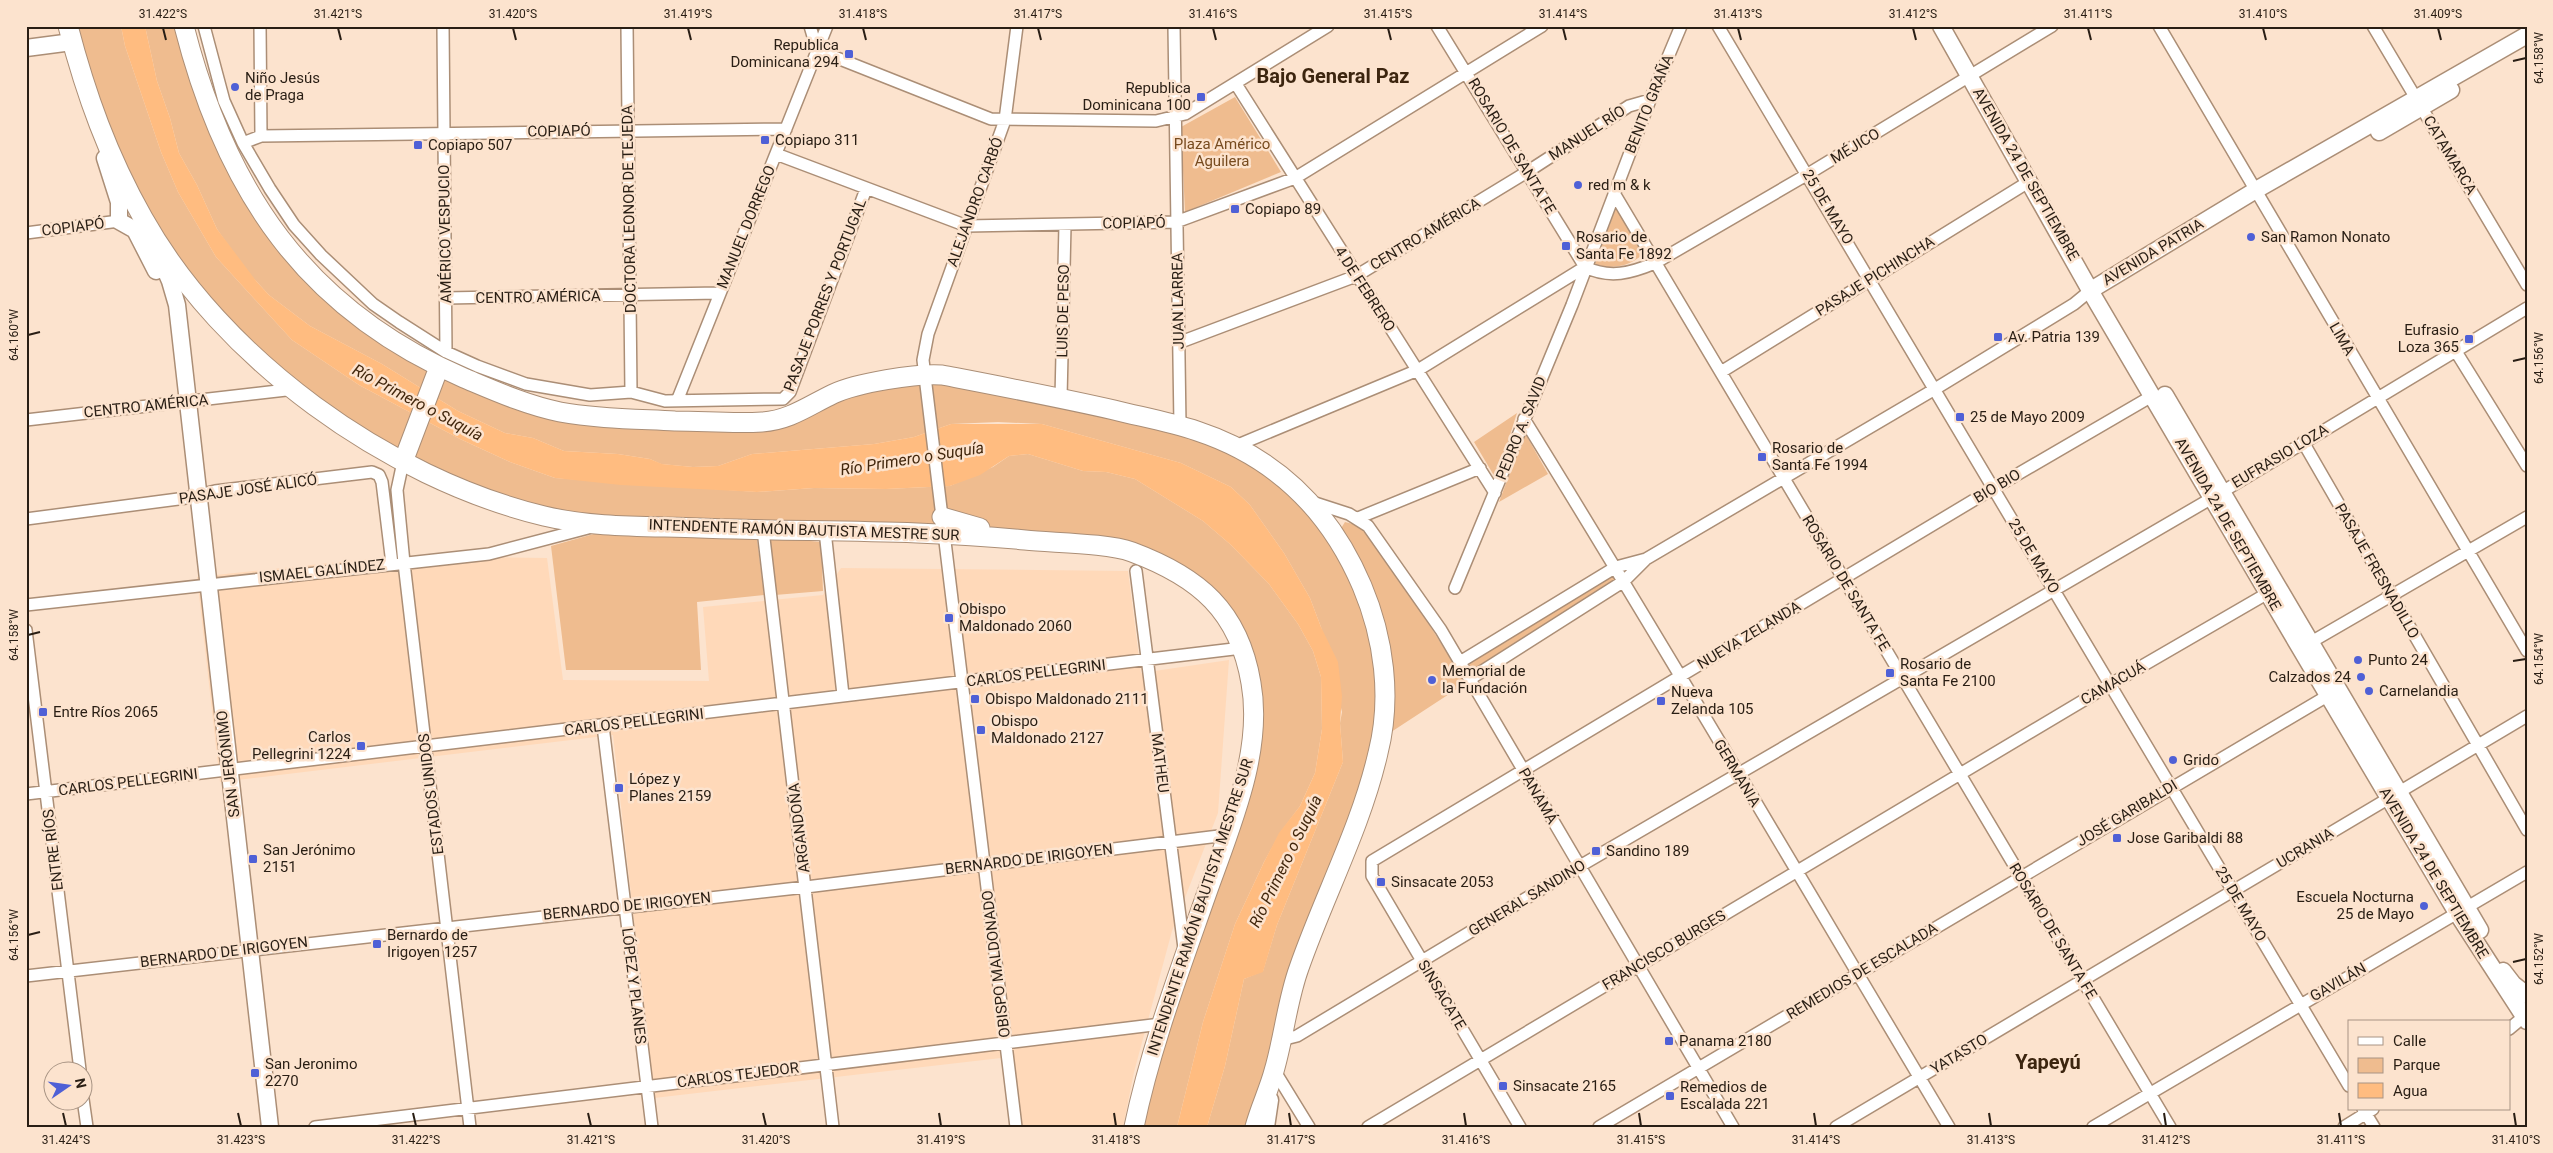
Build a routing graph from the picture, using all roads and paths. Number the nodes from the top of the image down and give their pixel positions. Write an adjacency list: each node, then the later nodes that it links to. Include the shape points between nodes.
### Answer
1 (184, 26): 63 (main road, via 222,140 248,192 276,232 334,299 384,336)
2 (204, 26): 36 (street, via 224,101)
3 (260, 26): 35 (street)
4 (443, 26): 34 (street, AMÉRICO VESPUCIO)
5 (627, 26): 33 (street, DOCTORA LEONOR DE TEJEDA)
6 (810, 26): 23 (street)
7 (828, 26): 23 (street, MANUEL DORREGO)
8 (1017, 26): 30 (street, ALEJANDRO CARBÓ)
9 (1174, 26): 29 (street, JUAN LARREA)
10 (1328, 26): 26 (street)
11 (1437, 26): 24 (street, ROSARIO DE SANTA FE)
12 (1542, 26): 24 (street, COPIAPÓ)
13 (1718, 26): 39 (street, 25 DE MAYO)
14 (1941, 26): 25 (main road, AVENIDA 24 DE SEPTIEMBRE)
15 (2052, 26): 25 (street, MÉJICO)
16 (2159, 26): 44 (street, LIMA)
17 (2373, 26): 28 (street, CATAMARCA)
18 (1682, 27): 27 (street, BENITO GRAÑA)
19 (70, 34): 22 (main road); 31 (main road, INTENDENTE RAMÓN BAUTISTA MESTRE SUR)
20 (2527, 35): 28 (main road, AVENIDA PATRIA)
21 (2527, 46): 28 (main road, AVENIDA PATRIA)
22 (26, 48)
23 (817, 50): 30 (street, via 990,119); 32 (street, MANUEL DORREGO)
24 (1466, 73): 38 (street, ROSARIO DE SANTA FE); 40 (street, COPIAPÓ)
25 (1970, 76): 39 (street, MÉJICO); 41 (main road, AVENIDA 24 DE SEPTIEMBRE)
26 (1236, 84): 29 (street); 40 (street, 4 DE FEBRERO)
27 (1650, 100): 38 (street, MANUEL RÍO, via 1630,106); 43 (street, BENITO GRAÑA)
28 (2419, 103): 44 (main road, AVENIDA PATRIA); 55 (street, CATAMARCA)
29 (1174, 118): 30 (street); 47 (street, JUAN LARREA)
30 (1005, 120): 49 (street, ALEJANDRO CARBÓ)
31 (97, 124): 45 (main road, INTENDENTE RAMÓN BAUTISTA MESTRE SUR); 46 (main road, via 120,202)
32 (786, 129): 33 (street, COPIAPÓ); 37 (street, MANUEL DORREGO)
33 (628, 130): 34 (street, COPIAPÓ); 58 (street, DOCTORA LEONOR DE TEJEDA)
34 (444, 132): 35 (street, COPIAPÓ); 59 (street, AMÉRICO VESPUCIO)
35 (261, 136): 36 (street, COPIAPÓ)
36 (243, 143): 63 (street, via 294,225)
37 (776, 154): 42 (street, COPIAPÓ); 56 (street, MANUEL DORREGO)
38 (1527, 172): 52 (street, ROSARIO DE SANTA FE); 53 (street, CENTRO AMÉRICA)
39 (1808, 174): 51 (street, MÉJICO); 54 (street, 25 DE MAYO)
40 (1295, 178): 47 (street, COPIAPÓ); 53 (street, 4 DE FEBRERO)
41 (2030, 181): 54 (street, PASAJE PICHINCHA); 57 (main road, AVENIDA 24 DE SEPTIEMBRE)
42 (866, 189): 49 (street, COPIAPÓ); 73 (street, PASAJE PORRES Y PORTUGAL, via 790,392 783,399)
43 (1614, 193): 51 (street, ROSARIO DE SANTA FE); 52 (street, BENITO GRAÑA)
44 (2258, 194): 57 (main road, AVENIDA PATRIA); 72 (street, LIMA)
45 (144, 221): 67 (main road, INTENDENTE RAMÓN BAUTISTA MESTRE SUR, via 201,301 257,359); 74 (main road, SAN JERÓNIMO, via 174,294)
46 (119, 222): 50 (street, COPIAPÓ); 74 (main road, SAN JERÓNIMO, via 135,230 157,274 168,308)
47 (1176, 222): 48 (street, COPIAPÓ); 61 (street, JUAN LARREA)
48 (1065, 225): 49 (street, COPIAPÓ); 71 (street, LUIS DE PESO)
49 (966, 226): 66 (street, ALEJANDRO CARBÓ, via 924,348)
50 (26, 233)
51 (1655, 263): 52 (street, MÉJICO, via 1610,275); 65 (street, ROSARIO DE SANTA FE)
52 (1585, 266): 64 (street); 75 (street, PEDRO A. SAVID)
53 (1356, 276): 61 (street, CENTRO AMÉRICA); 64 (street, 4 DE FEBRERO)
54 (1871, 279): 65 (street, PASAJE PICHINCHA); 68 (street, 25 DE MAYO)
55 (2527, 285)
56 (719, 293): 58 (street, CENTRO AMÉRICA); 73 (street, MANUEL DORREGO)
57 (2100, 294): 68 (street, AVENIDA PATRIA, via 2074,304); 70 (main road, AVENIDA 24 DE SEPTIEMBRE); 86 (main road, AVENIDA 24 DE SEPTIEMBRE)
58 (629, 295): 59 (street, CENTRO AMÉRICA); 69 (street, DOCTORA LEONOR DE TEJEDA)
59 (446, 298): 63 (street, AMÉRICO VESPUCIO)
60 (2527, 308): 62 (street, EUFRASIO LOZA)
61 (1178, 343): 77 (street, JUAN LARREA)
62 (2455, 350): 72 (street, EUFRASIO LOZA); 81 (street)
63 (439, 368): 66 (main road, via 526,403 562,412 616,418 748,423 790,417 840,392); 69 (street, via 477,366 526,384 590,395); 80 (main road)
64 (1418, 370): 79 (street); 82 (street, 4 DE FEBRERO)
65 (1721, 372): 83 (street, ROSARIO DE SANTA FE)
66 (925, 384): 71 (main road, via 942,375); 90 (street, ALEJANDRO CARBÓ)
67 (295, 389): 74 (street, CENTRO AMÉRICA); 80 (main road, INTENDENTE RAMÓN BAUTISTA MESTRE SUR, via 353,434)
68 (1935, 389): 83 (street, AVENIDA PATRIA); 84 (street, 25 DE MAYO)
69 (631, 392): 73 (street)
70 (2152, 396): 84 (street, BIO BIO); 86 (main road, AVENIDA 24 DE SEPTIEMBRE)
71 (1061, 398): 77 (main road)
72 (2377, 398): 78 (street, EUFRASIO LOZA); 96 (street, LIMA)
73 (677, 401)
74 (187, 402): 76 (street, CENTRO AMÉRICA); 87 (main road, SAN JERÓNIMO)
75 (1524, 419): 85 (street, PEDRO A. SAVID); 99 (street, GERMANIA)
76 (26, 420)
77 (1180, 426): 79 (main road)
78 (2303, 442): 86 (street, EUFRASIO LOZA); 107 (street, PASAJE FRESNADILLO)
79 (1233, 447): 88 (main road, via 1272,468)
80 (405, 457): 93 (main road, INTENDENTE RAMÓN BAUTISTA MESTRE SUR, via 450,484 519,509 563,520); 98 (street, ESTADOS UNIDOS, via 397,490)
81 (2527, 466)
82 (1480, 468): 85 (street, 4 DE FEBRERO); 91 (street)
83 (1784, 477): 97 (street, AVENIDA PATRIA); 101 (street, ROSARIO DE SANTA FE)
84 (1994, 488): 101 (street, BIO BIO); 105 (street, 25 DE MAYO)
85 (1495, 493): 104 (street, PEDRO A. SAVID)
86 (2218, 494): 105 (street, EUFRASIO LOZA); 106 (main road, AVENIDA 24 DE SEPTIEMBRE); 110 (main road, AVENIDA 24 DE SEPTIEMBRE)
87 (198, 496): 92 (street, PASAJE JOSÉ ALICÓ); 98 (street, PASAJE JOSÉ ALICÓ, via 215,491 376,473 382,482); 103 (main road, SAN JERÓNIMO)
88 (1310, 501): 91 (street, PANAMÁ); 163 (main road, via 1344,549 1370,605 1384,668 1385,714 1371,780 1299,966)
89 (2527, 517): 96 (street)
90 (942, 518): 95 (main road, INTENDENTE RAMÓN BAUTISTA MESTRE SUR); 111 (main road, INTENDENTE RAMÓN BAUTISTA MESTRE SUR, via 1014,539 1118,549 1140,556 1182,577 1212,598 1233,625); 118 (street, OBISPO MALDONADO)
91 (1358, 518): 114 (street, PANAMÁ, via 1376,536)
92 (26, 519)
93 (614, 524): 94 (main road, INTENDENTE RAMÓN BAUTISTA MESTRE SUR); 98 (street, ISMAEL GALÍNDEZ, via 585,528 498,552)
94 (763, 530): 95 (main road, INTENDENTE RAMÓN BAUTISTA MESTRE SUR); 123 (street, ARGANDOÑA)
95 (825, 531): 122 (street)
96 (2468, 551): 107 (street); 112 (street, LIMA)
97 (1646, 558): 99 (street); 102 (street)
98 (398, 563): 103 (street, ISMAEL GALÍNDEZ); 126 (street, ESTADOS UNIDOS)
99 (1616, 567): 102 (street, GERMANIA); 114 (street)
100 (1136, 571): 113 (street, MATHEU)
101 (1843, 578): 115 (street, NUEVA ZELANDA); 116 (street, ROSARIO DE SANTA FE)
102 (1624, 581): 115 (street, GERMANIA); 117 (street)
103 (208, 584): 108 (street, ISMAEL GALÍNDEZ); 128 (main road, SAN JERÓNIMO)
104 (1455, 588)
105 (2054, 588): 116 (street, EUFRASIO LOZA); 119 (street, 25 DE MAYO)
106 (2268, 593): 110 (main road, AVENIDA 24 DE SEPTIEMBRE); 119 (street, CAMACUÁ)
107 (2392, 595): 110 (street); 127 (street, PASAJE FRESNADILLO)
108 (26, 605)
109 (26, 630): 121 (street, ENTRE RÍOS)
110 (2305, 645): 120 (main road, AVENIDA 24 DE SEPTIEMBRE)
111 (1242, 648): 113 (street, CARLOS PELLEGRINI); 137 (main road, INTENDENTE RAMÓN BAUTISTA MESTRE SUR, via 1251,681 1254,729 1245,776)
112 (2527, 651)
113 (1146, 660): 118 (street, CARLOS PELLEGRINI); 138 (street, MATHEU)
114 (1460, 662): 117 (street, PANAMÁ)
115 (1679, 677): 129 (street, NUEVA ZELANDA); 130 (street, GERMANIA)
116 (1902, 677): 130 (street, GENERAL SANDINO); 131 (street, ROSARIO DE SANTA FE)
117 (1470, 679): 129 (street, PANAMÁ)
118 (962, 682): 122 (street, CARLOS PELLEGRINI); 140 (street, OBISPO MALDONADO)
119 (2111, 684): 131 (street, CAMACUÁ); 132 (street, 25 DE MAYO)
120 (2333, 693): 132 (street, JOSÉ GARIBALDI); 135 (main road, AVENIDA 24 DE SEPTIEMBRE)
121 (30, 694): 133 (street, ENTRE RÍOS)
122 (843, 695): 123 (street, CARLOS PELLEGRINI)
123 (784, 703): 125 (street, CARLOS PELLEGRINI); 145 (street, ARGANDOÑA)
124 (2527, 716): 127 (street, UCRANIA)
125 (603, 726): 126 (street, CARLOS PELLEGRINI); 147 (street, LÓPEZ Y PLANES)
126 (425, 745): 128 (street, CARLOS PELLEGRINI); 149 (street, ESTADOS UNIDOS)
127 (2478, 745): 135 (street, UCRANIA); 136 (street, PASAJE FRESNADILLO)
128 (229, 769): 133 (street, CARLOS PELLEGRINI); 150 (main road, SAN JERÓNIMO)
129 (1523, 770): 139 (street, NUEVA ZELANDA); 141 (street, PANAMÁ)
130 (1737, 774): 141 (street, GENERAL SANDINO); 142 (street, GERMANIA)
131 (1960, 774): 142 (street, FRANCISCO BURGES); 144 (street, ROSARIO DE SANTA FE)
132 (2172, 786): 144 (street, JOSÉ GARIBALDI); 146 (street, 25 DE MAYO)
133 (46, 792): 134 (street, CARLOS PELLEGRINI); 154 (street, ENTRE RÍOS)
134 (26, 794)
135 (2394, 795): 146 (street, UCRANIA); 148 (main road, AVENIDA 24 DE SEPTIEMBRE)
136 (2527, 830)
137 (1227, 835): 138 (street, BERNARDO DE IRIGOYEN); 151 (main road, INTENDENTE RAMÓN BAUTISTA MESTRE SUR)
138 (1170, 842): 140 (street, BERNARDO DE IRIGOYEN); 151 (street, MATHEU)
139 (1372, 862): 152 (street, SINSACATE, via 1372,876)
140 (984, 863): 145 (street, BERNARDO DE IRIGOYEN); 164 (street, OBISPO MALDONADO)
141 (1580, 866): 152 (street, GENERAL SANDINO); 153 (street, PANAMÁ)
142 (1796, 871): 153 (street, FRANCISCO BURGES); 155 (street, GERMANIA)
143 (2527, 872): 148 (street, GAVILÁN)
144 (2021, 876): 155 (street, REMEDIOS DE ESCALADA); 157 (street, ROSARIO DE SANTA FE)
145 (806, 887): 147 (street, BERNARDO DE IRIGOYEN); 167 (street, ARGANDOÑA)
146 (2233, 891): 157 (street, UCRANIA); 159 (street, 25 DE MAYO)
147 (624, 906): 149 (street, BERNARDO DE IRIGOYEN); 172 (street, LÓPEZ Y PLANES)
148 (2462, 910): 158 (main road, AVENIDA 24 DE SEPTIEMBRE, via 2506,976); 159 (street, GAVILÁN); 160 (main road, AVENIDA 24 DE SEPTIEMBRE)
149 (446, 927): 150 (street, BERNARDO DE IRIGOYEN); 174 (street, ESTADOS UNIDOS)
150 (250, 950): 154 (street, BERNARDO DE IRIGOYEN); 178 (main road, SAN JERÓNIMO)
151 (1185, 954): 161 (main road, INTENDENTE RAMÓN BAUTISTA MESTRE SUR)
152 (1422, 962): 163 (street, GENERAL SANDINO, via 1297,1036); 165 (street, SINSACATE)
153 (1638, 965): 165 (street, FRANCISCO BURGES); 168 (street, PANAMÁ)
154 (68, 971): 156 (street, BERNARDO DE IRIGOYEN); 166 (street, ENTRE RÍOS)
155 (1857, 974): 168 (street, REMEDIOS DE ESCALADA); 170 (street, GERMANIA)
156 (26, 976)
157 (2082, 980): 170 (street, YATASTO); 173 (street, ROSARIO DE SANTA FE)
158 (2527, 995)
159 (2300, 1004): 171 (street, 25 DE MAYO); 173 (street, GAVILÁN)
160 (2526, 1017): 162 (street)
161 (1161, 1024): 164 (street, CARLOS TEJEDOR); 184 (main road, INTENDENTE RAMÓN BAUTISTA MESTRE SUR)
162 (2510, 1028)
163 (1281, 1040): 169 (main road)
164 (1006, 1042): 167 (street, CARLOS TEJEDOR); 183 (street, OBISPO MALDONADO)
165 (1480, 1059): 188 (street, FRANCISCO BURGES); 189 (street, SINSACATE)
166 (79, 1060)
167 (826, 1064): 172 (street, CARLOS TEJEDOR); 182 (street, ARGANDOÑA)
168 (1698, 1068): 190 (street, REMEDIOS DE ESCALADA); 191 (street, PANAMÁ)
169 (1274, 1070): 185 (main road); 186 (main road); 187 (street)
170 (1920, 1078): 192 (street, YATASTO); 193 (street, GERMANIA)
171 (2348, 1084)
172 (647, 1086): 174 (street, CARLOS TEJEDOR); 181 (street, LÓPEZ Y PLANES)
173 (2150, 1093): 194 (street, GAVILÁN); 195 (street, ROSARIO DE SANTA FE)
174 (468, 1108): 179 (street, CARLOS TEJEDOR); 180 (street, ESTADOS UNIDOS)
175 (85, 1110): 177 (street)
176 (2367, 1111): 196 (street); 197 (street)
177 (87, 1127)
178 (270, 1127)
179 (315, 1127)
180 (470, 1127)
181 (652, 1127)
182 (833, 1127)
183 (1016, 1127)
184 (1134, 1127)
185 (1255, 1127)
186 (1266, 1127)
187 (1309, 1127)
188 (1368, 1127)
189 (1520, 1127)
190 (1599, 1127)
191 (1733, 1127)
192 (1836, 1127)
193 (1950, 1127)
194 (2094, 1127)
195 (2170, 1127)
196 (2344, 1127)
197 (2374, 1127)

